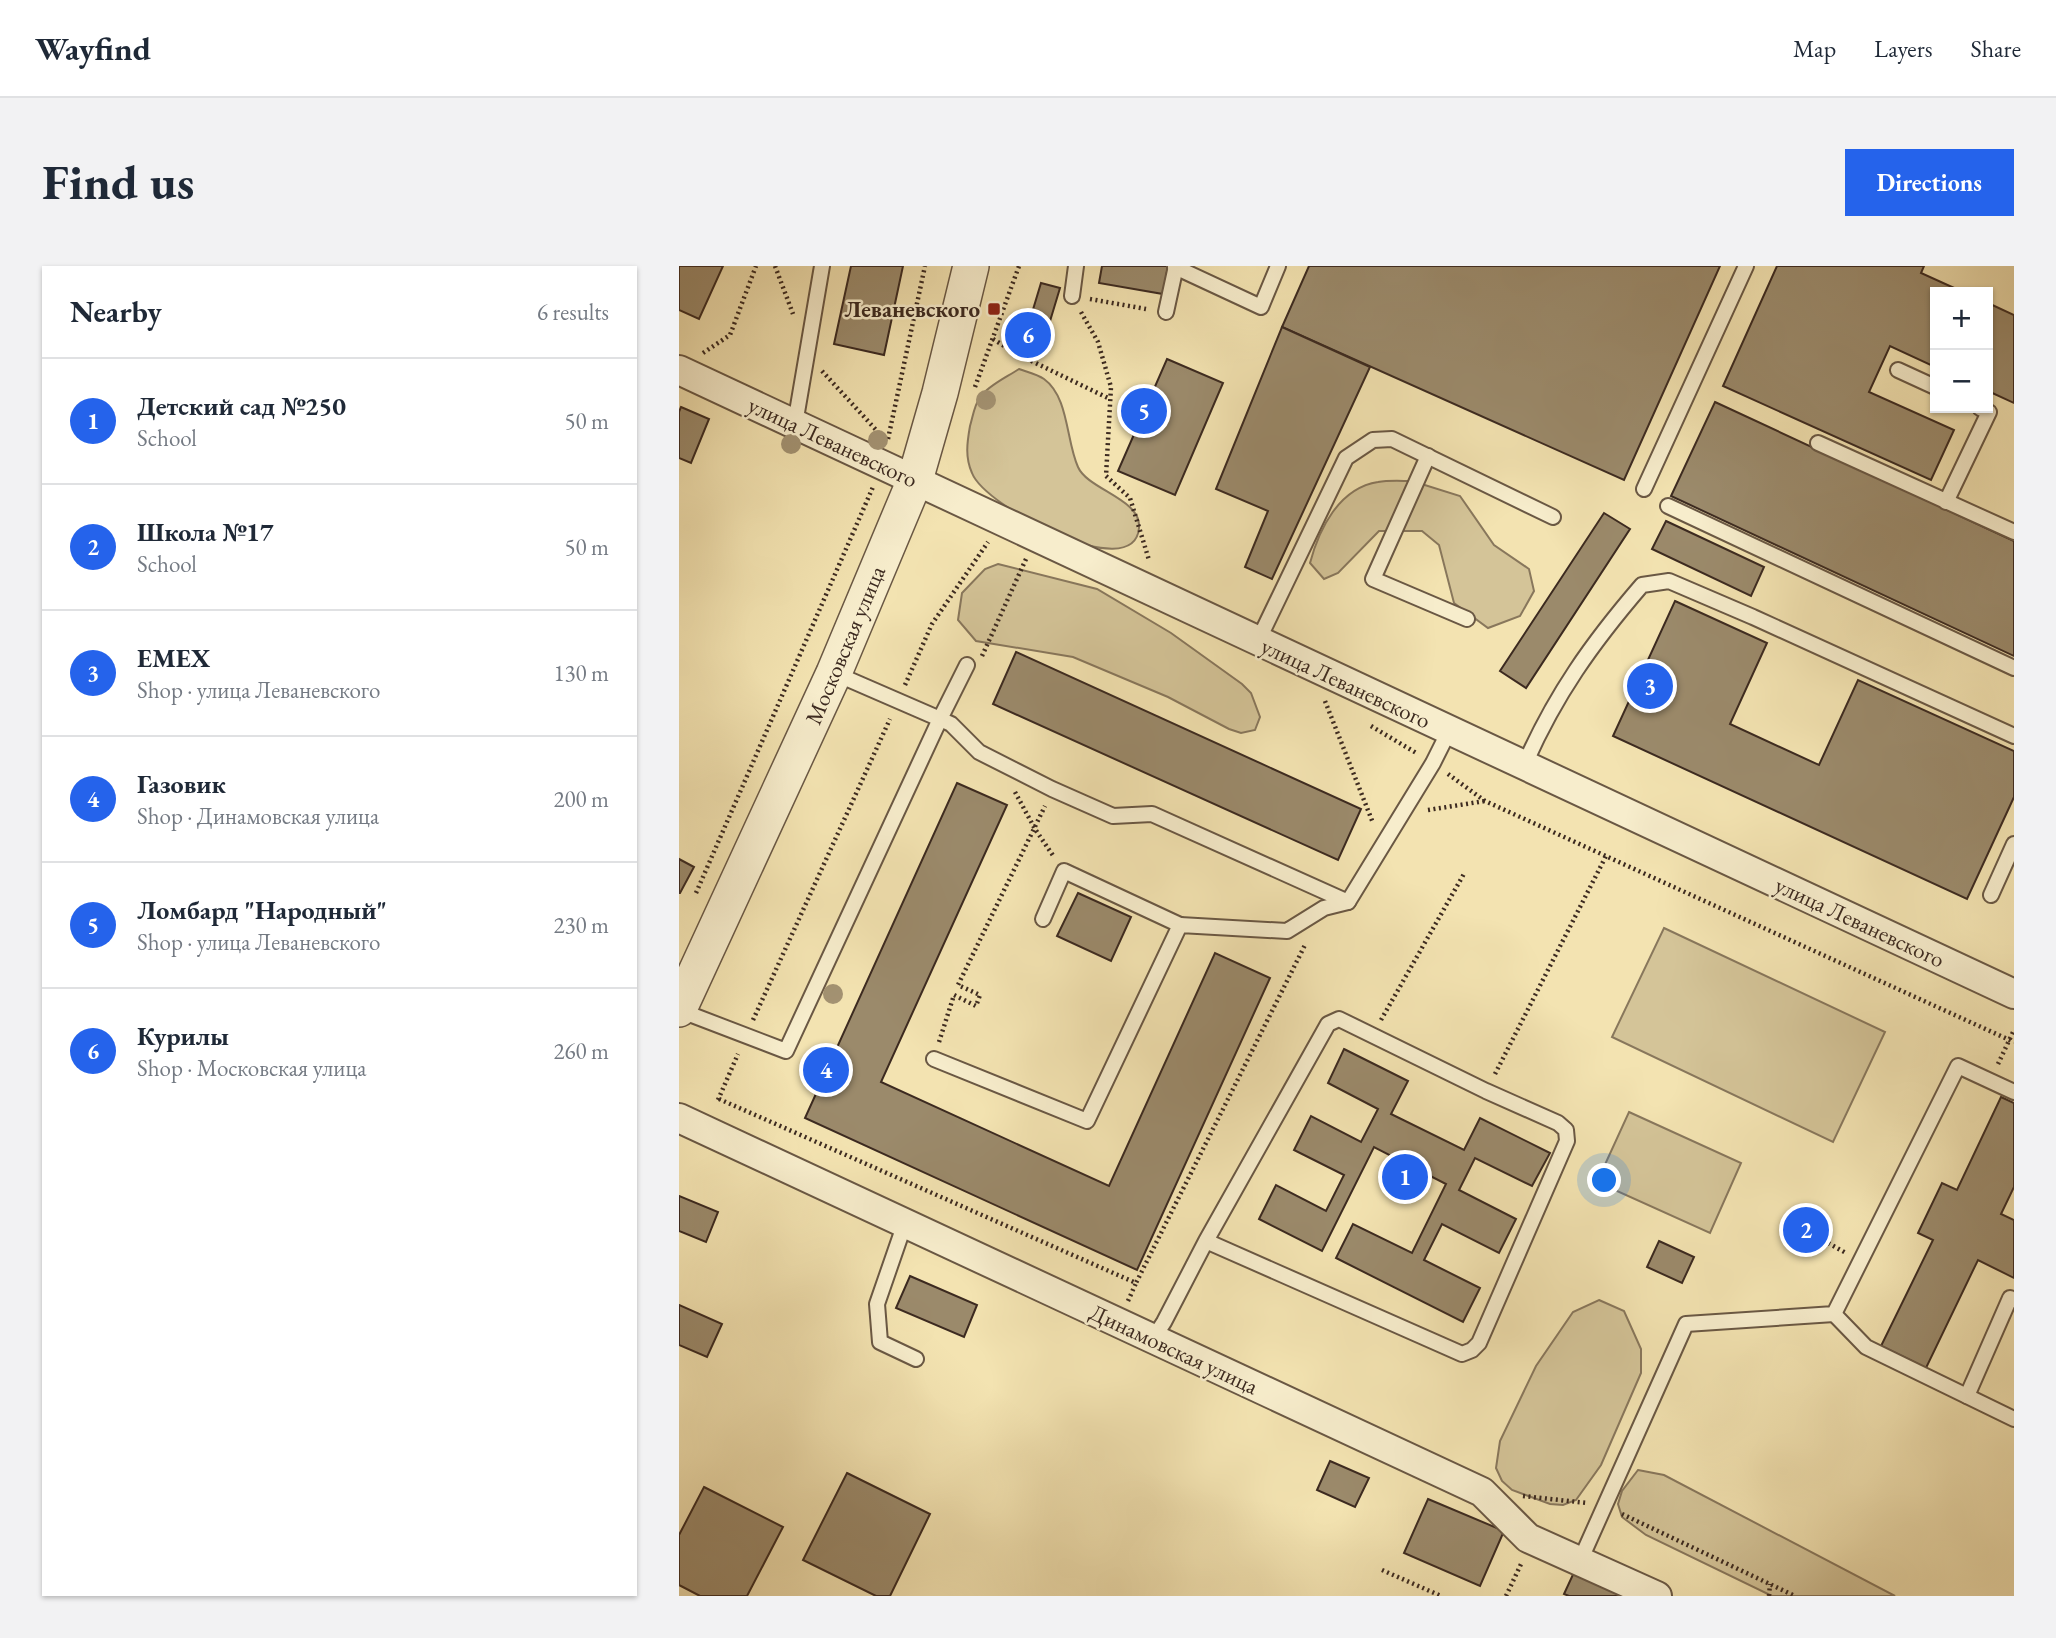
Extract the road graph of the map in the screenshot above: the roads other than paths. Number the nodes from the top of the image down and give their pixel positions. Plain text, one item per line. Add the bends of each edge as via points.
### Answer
1 (823, 266) edge
2 (971, 266) edge
3 (1076, 266) edge
4 (1278, 266) edge
5 (1746, 266) edge
6 (1175, 267) edge
7 (1072, 296) road end
8 (1166, 313) road end
9 (679, 370) edge
10 (1898, 370) dead end
11 (1930, 385) edge
12 (1989, 413) edge
13 (795, 424) junction
14 (1818, 443) dead end
15 (1428, 456) junction
16 (915, 480) junction
17 (1644, 489) dead end
18 (1946, 502) junction
19 (1668, 506) dead end
20 (1553, 517) dead end
21 (2014, 532) edge
22 (1467, 619) dead end
23 (1258, 641) junction
24 (973, 664) road end
25 (2014, 668) edge
26 (834, 673) junction
27 (940, 719) junction
28 (1449, 731) junction
29 (2014, 736) edge
30 (1524, 766) junction
31 (2014, 844) edge
32 (1991, 895) dead end
33 (1348, 902) junction
34 (1043, 919) dead end
35 (1180, 925) junction
36 (2014, 994) edge
37 (679, 1010) edge
38 (934, 1059) road end
39 (2014, 1091) edge
40 (679, 1118) edge
41 (905, 1223) junction
42 (1206, 1241) junction
43 (2010, 1298) dead end
44 (1833, 1314) junction
45 (1153, 1339) junction
46 (916, 1359) dead end
47 (1967, 1396) junction
48 (2014, 1419) edge
49 (1580, 1561) junction
50 (1657, 1596) edge

1 - 13 lane
2 - 16 street, Московская улица
3 - 7 lane
4 - 6 lane via 1261,307
5 - 17 lane
6 - 8 lane
9 - 13 street, улица Леваневского
10 - 11 lane
12 - 18 lane
13 - 16 street, улица Леваневского
14 - 18 lane
15 - 20 lane
15 - 22 lane via 1373,579
15 - 23 lane via 1392,439 1373,440 1346,458
16 - 23 street, улица Леваневского
16 - 26 street, Московская улица
18 - 21 lane
19 - 25 lane
23 - 28 street, улица Леваневского
24 - 27 lane
26 - 27 lane
26 - 37 street, Московская улица
27 - 33 lane via 979,752 1052,789 1113,816 1152,814
27 - 37 lane via 786,1051
28 - 30 street, улица Леваневского
28 - 33 lane
29 - 30 lane via 1668,581 1642,585 1609,624 1567,681
30 - 36 street, улица Леваневского
31 - 32 lane
33 - 35 lane via 1324,908 1287,931
34 - 35 lane via 1064,871
35 - 38 lane via 1087,1121
39 - 44 lane via 1958,1066
40 - 41 street, Динамовская улица
41 - 45 street, Динамовская улица
41 - 46 lane via 877,1304 880,1342
42 - 42 lane via 1328,1024 1339,1019 1566,1129 1567,1140 1472,1350 1462,1353
42 - 45 lane
43 - 47 lane
44 - 47 lane via 1866,1346
44 - 49 lane via 1686,1325
45 - 49 street, Динамовская улица via 1482,1492 1532,1540
47 - 48 lane
49 - 50 street, Динамовская улица

